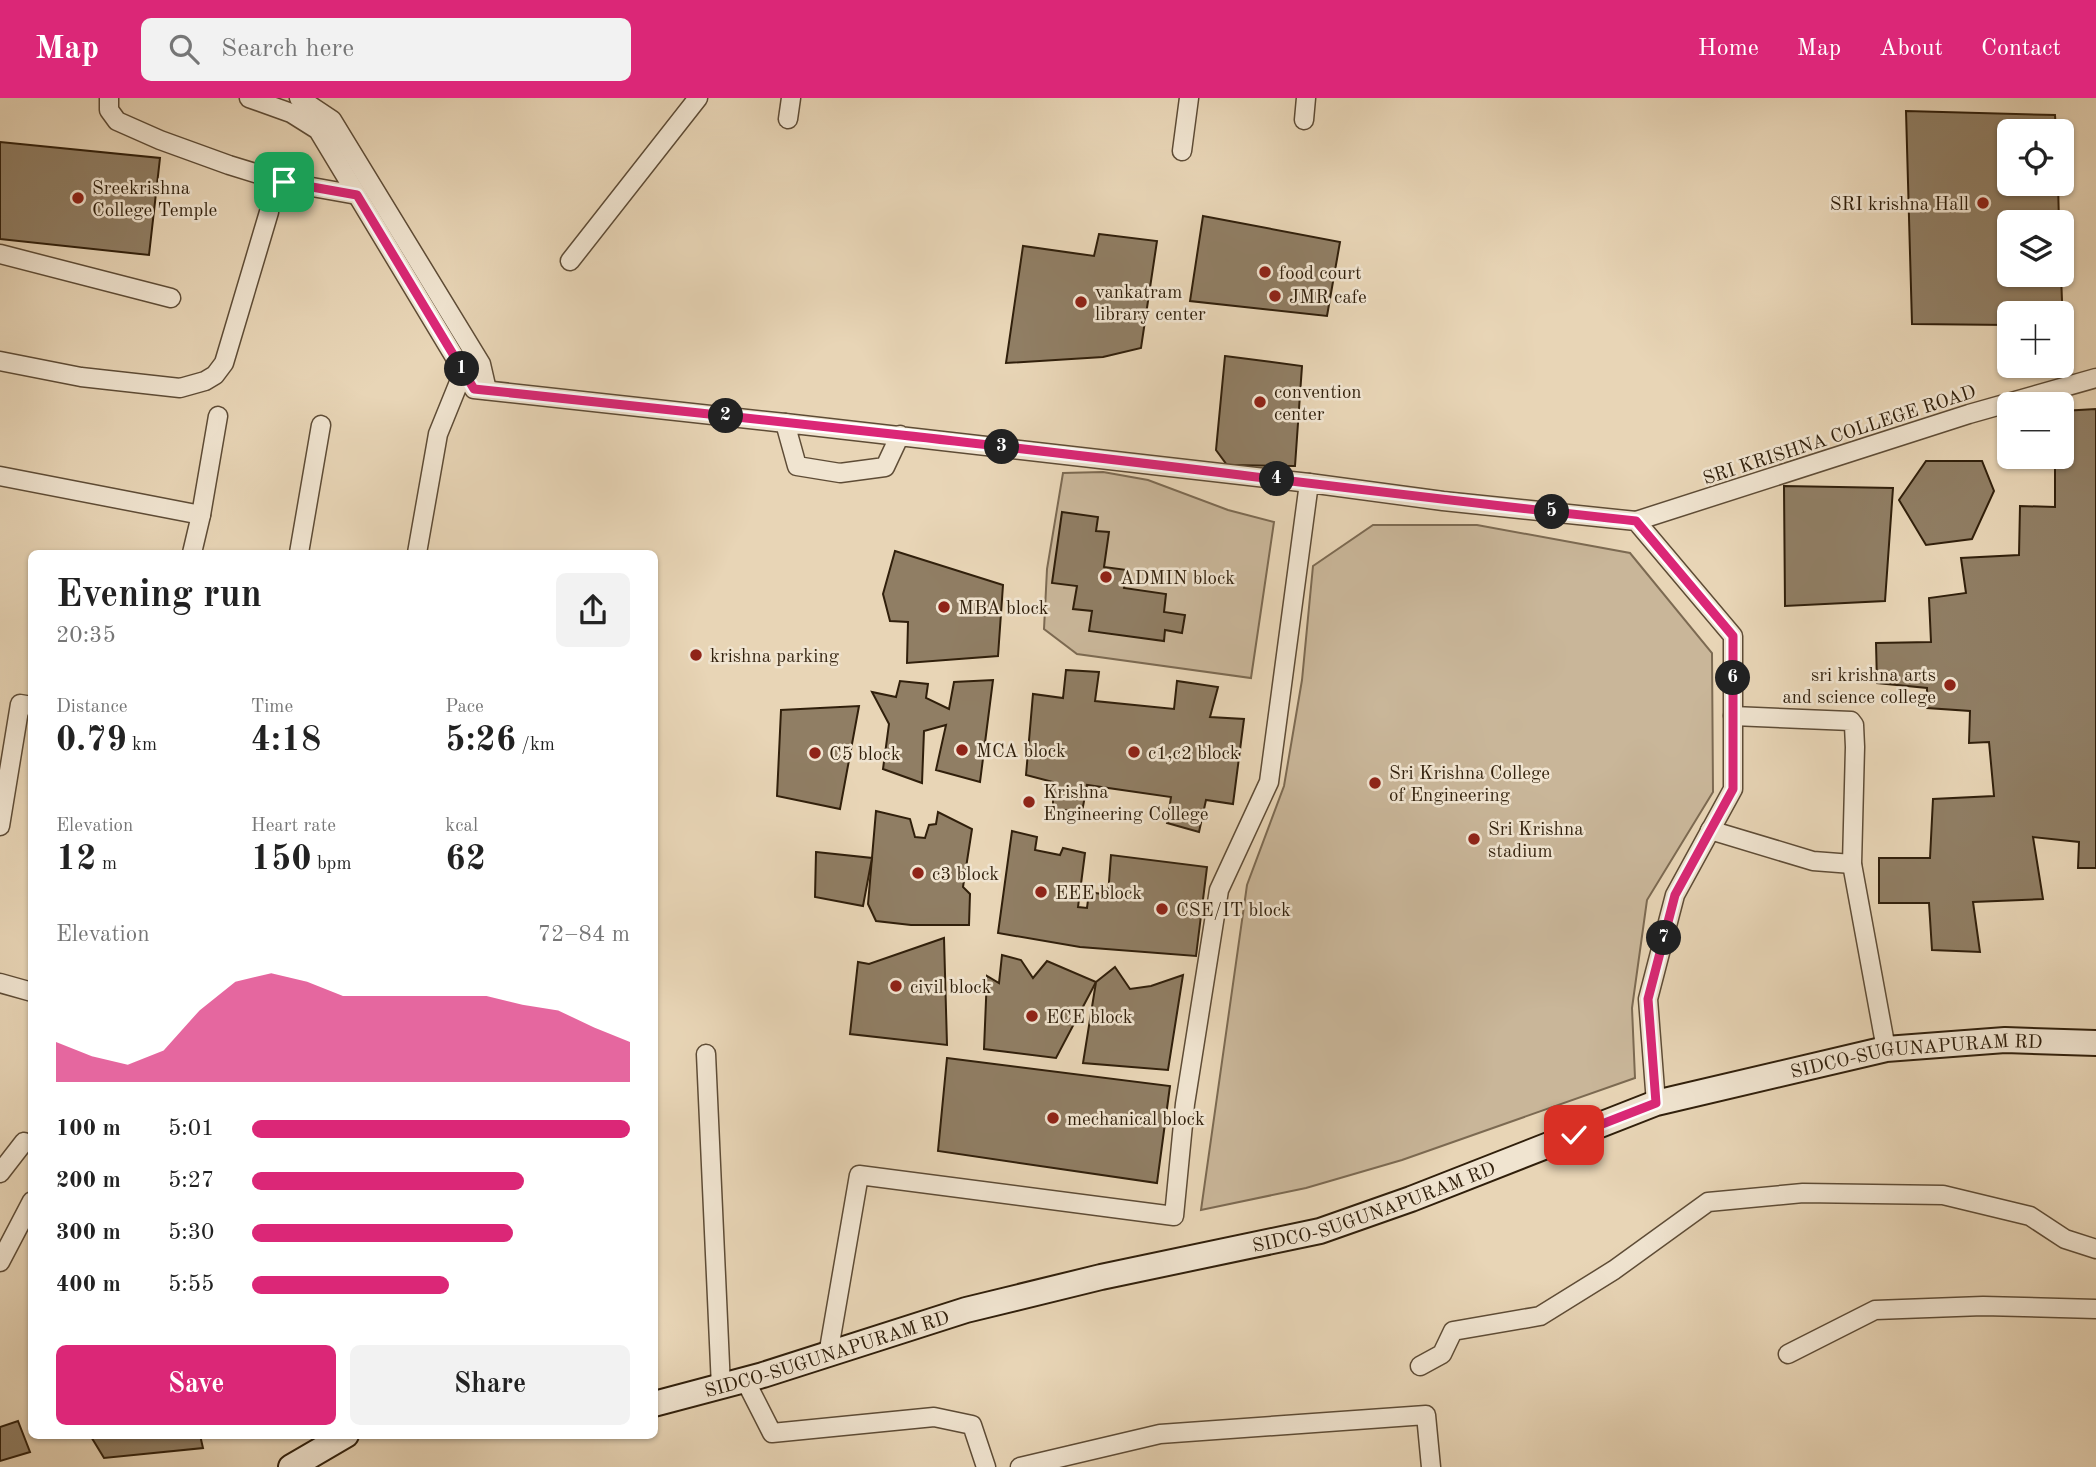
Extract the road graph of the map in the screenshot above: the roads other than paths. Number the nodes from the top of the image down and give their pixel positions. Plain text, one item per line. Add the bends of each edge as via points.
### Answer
1 (109, 98) edge
2 (249, 98) edge
3 (299, 98) edge
4 (698, 98) edge
5 (791, 98) edge
6 (1189, 98) edge
7 (1306, 98) edge
8 (788, 119) dead end
9 (1304, 120) dead end
10 (1182, 151) dead end
11 (357, 195) junction
12 (269, 212) dead end
13 (0, 254) edge
14 (570, 261) dead end
15 (171, 298) dead end
16 (471, 349) junction
17 (0, 361) edge
18 (464, 372) junction
19 (2096, 378) edge
20 (487, 390) junction
21 (218, 416) dead end
22 (785, 423) junction
23 (321, 425) dead end
24 (900, 435) junction
25 (0, 477) edge
26 (1309, 483) junction
27 (201, 515) junction
28 (1636, 521) junction
29 (193, 550) edge
30 (300, 550) edge
31 (417, 550) edge
32 (28, 705) edge
33 (1733, 716) junction
34 (0, 826) edge
35 (1710, 830) junction
36 (1852, 864) junction
37 (0, 983) edge
38 (28, 991) edge
39 (2096, 1043) edge
40 (1886, 1049) junction
41 (706, 1054) dead end
42 (1656, 1103) junction
43 (28, 1141) edge
44 (0, 1152) edge
45 (0, 1173) edge
46 (28, 1209) edge
47 (2096, 1249) edge
48 (0, 1262) edge
49 (2096, 1309) edge
50 (828, 1354) junction
51 (1788, 1354) dead end
52 (1420, 1366) dead end
53 (745, 1380) junction
54 (720, 1387) junction
55 (658, 1403) edge
56 (339, 1439) edge
57 (291, 1467) edge
58 (986, 1467) edge
59 (1020, 1467) edge
60 (1431, 1467) edge

1 - 11 street via 109,110 117,121 160,140 284,182
2 - 11 street via 291,113 318,130
3 - 16 street via 332,120
4 - 14 street
5 - 8 street
6 - 10 street
7 - 9 street
11 - 18 street
12 - 17 street via 224,363 205,381 180,388 80,377
13 - 15 street
16 - 18 street
16 - 20 street via 481,364
18 - 20 street via 474,389
18 - 31 street via 438,434
19 - 28 street, SRI KRISHNA COLLEGE ROAD
20 - 22 street
21 - 27 street
22 - 24 street
22 - 24 street via 797,466 839,473 885,467
23 - 30 street
24 - 26 street
25 - 27 street
26 - 28 street
26 - 50 street via 1269,782 1219,890 1185,1104 1174,1216 859,1175
27 - 29 street
28 - 33 street via 1733,636
32 - 34 street via 20,704
33 - 35 street via 1733,789
33 - 36 street via 1854,725
35 - 36 street via 1813,861
35 - 42 street via 1675,895 1648,999
36 - 40 street
37 - 38 street
39 - 40 street, SIDCO-SUGUNAPURAM RD via 2005,1040
40 - 42 street, SIDCO-SUGUNAPURAM RD
41 - 54 street
42 - 50 street, SIDCO-SUGUNAPURAM RD via 1320,1231 966,1310
43 - 44 street
43 - 45 street
46 - 48 street
47 - 52 street via 2065,1239 2030,1216 1942,1195 1803,1193 1708,1202 1540,1316 1452,1331 1442,1354
49 - 51 street via 1983,1306 1875,1310
50 - 53 street, SIDCO-SUGUNAPURAM RD
53 - 54 street, SIDCO-SUGUNAPURAM RD
53 - 58 street via 772,1433 934,1417 972,1425
54 - 55 street, SIDCO-SUGUNAPURAM RD
56 - 57 street
59 - 60 street via 1160,1434 1426,1415

